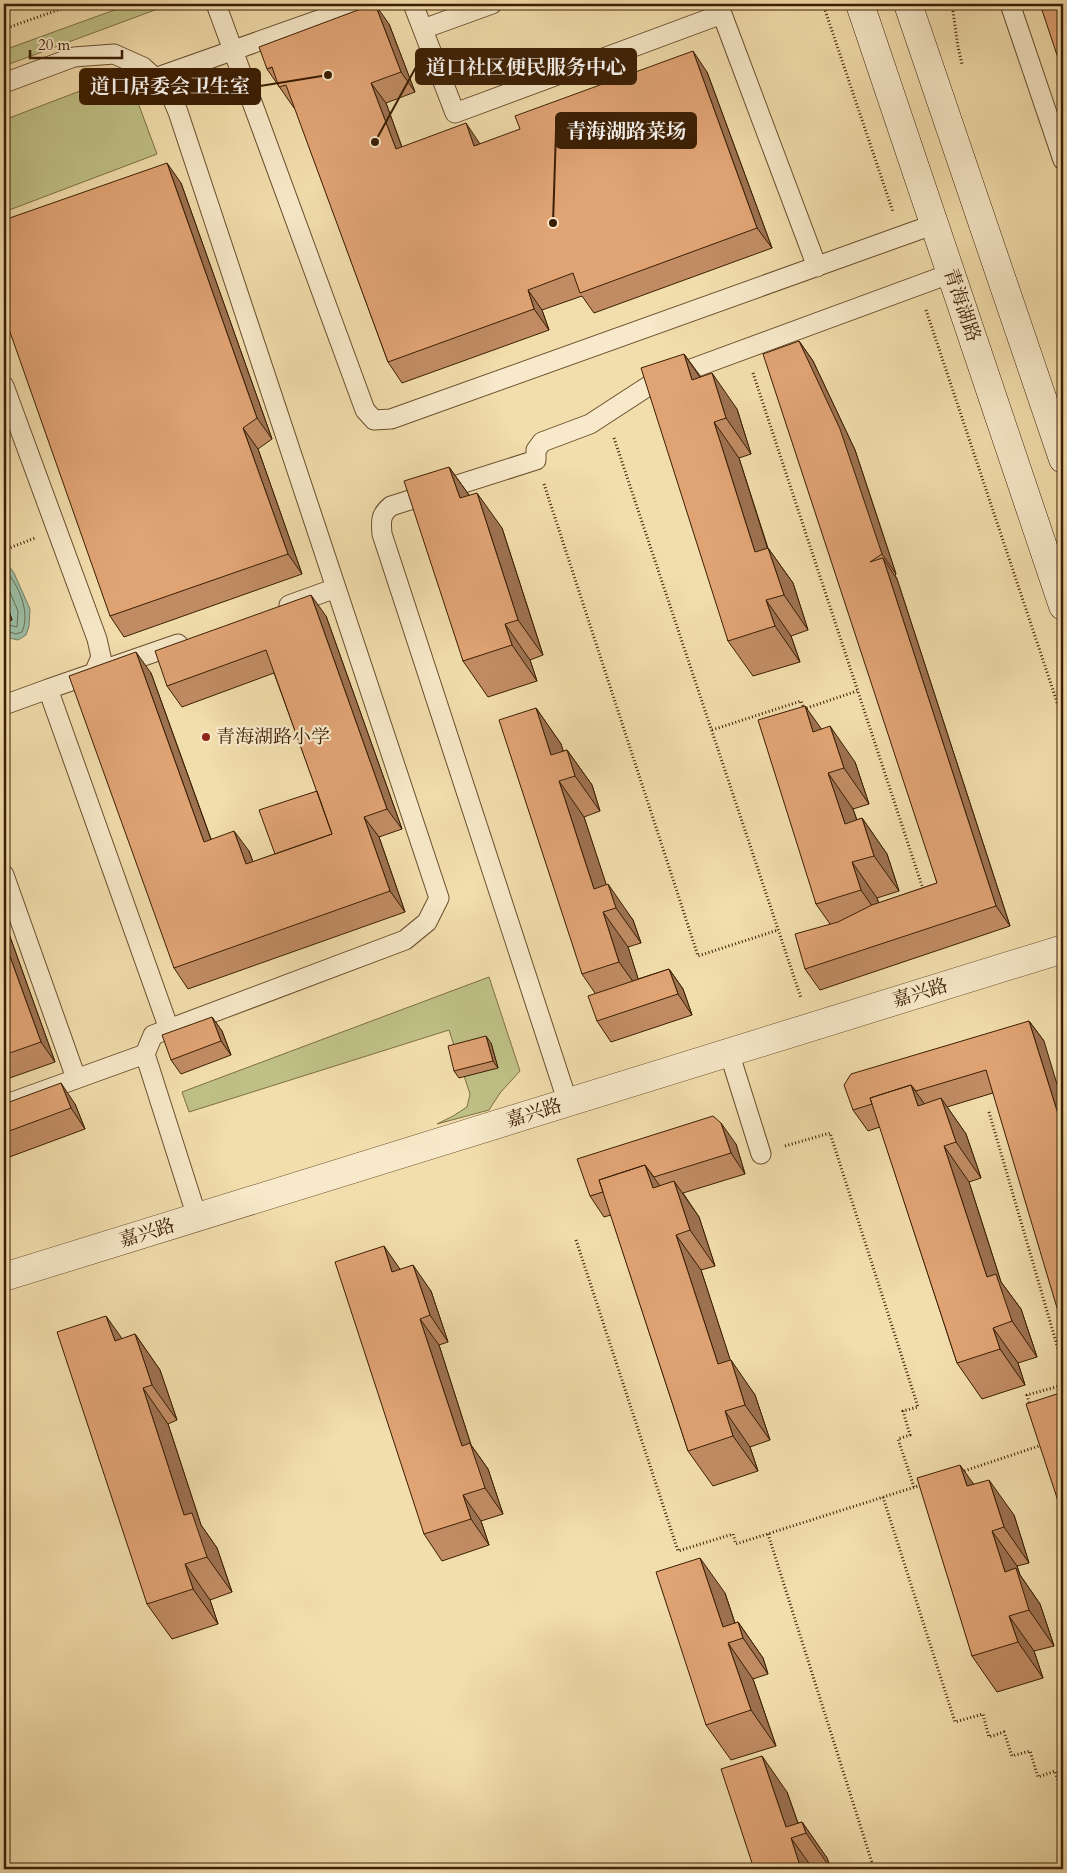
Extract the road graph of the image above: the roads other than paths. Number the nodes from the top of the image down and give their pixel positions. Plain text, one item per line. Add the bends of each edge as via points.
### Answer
1 (216, 4) edge
2 (364, 4) edge
3 (413, 4) edge
4 (492, 4) edge
5 (860, 4) edge
6 (908, 4) edge
7 (1010, 4) edge
8 (709, 11) edge
9 (423, 29) junction
10 (233, 49) junction
11 (155, 78) junction
12 (4, 83) edge
13 (1060, 136) edge
14 (1063, 160) edge
15 (935, 224) junction
16 (817, 266) junction
17 (952, 273) junction
18 (4, 386) edge
19 (1063, 459) edge
20 (336, 588) junction
21 (1063, 606) edge
22 (271, 611) edge
23 (196, 637) edge
24 (94, 673) junction
25 (48, 689) junction
26 (4, 704) edge
27 (4, 875) edge
28 (1063, 949) edge
29 (169, 1029) junction
30 (729, 1052) junction
31 (145, 1054) junction
32 (76, 1078) junction
33 (568, 1102) junction
34 (4, 1105) edge
35 (761, 1154) road end
36 (197, 1217) junction
37 (4, 1277) edge

1 - 10 lane
2 - 10 lane
3 - 9 lane
4 - 9 lane
5 - 15 main road, 青海湖路
6 - 19 main road
7 - 13 lane
8 - 9 lane via 455,113
8 - 16 lane via 722,14
10 - 11 lane
10 - 16 lane via 365,410 374,420 391,419
11 - 12 lane via 143,67 114,54 74,58
11 - 20 lane via 170,93 178,112
13 - 14 lane
15 - 16 lane
15 - 17 main road, 青海湖路
17 - 21 main road, 青海湖路
17 - 33 lane via 653,383 590,424 542,442 536,450 536,460 391,506 384,512 382,534
18 - 24 lane via 97,639 100,657
20 - 22 lane
20 - 29 lane via 439,898 428,922 405,940
23 - 24 lane
24 - 25 lane
25 - 26 lane
25 - 29 lane
27 - 32 lane
28 - 30 main road, 嘉兴路
29 - 31 lane via 153,1034
30 - 33 main road, 嘉兴路
30 - 35 lane
31 - 32 lane
31 - 36 lane
32 - 34 lane
33 - 36 main road, 嘉兴路
36 - 37 main road, 嘉兴路

